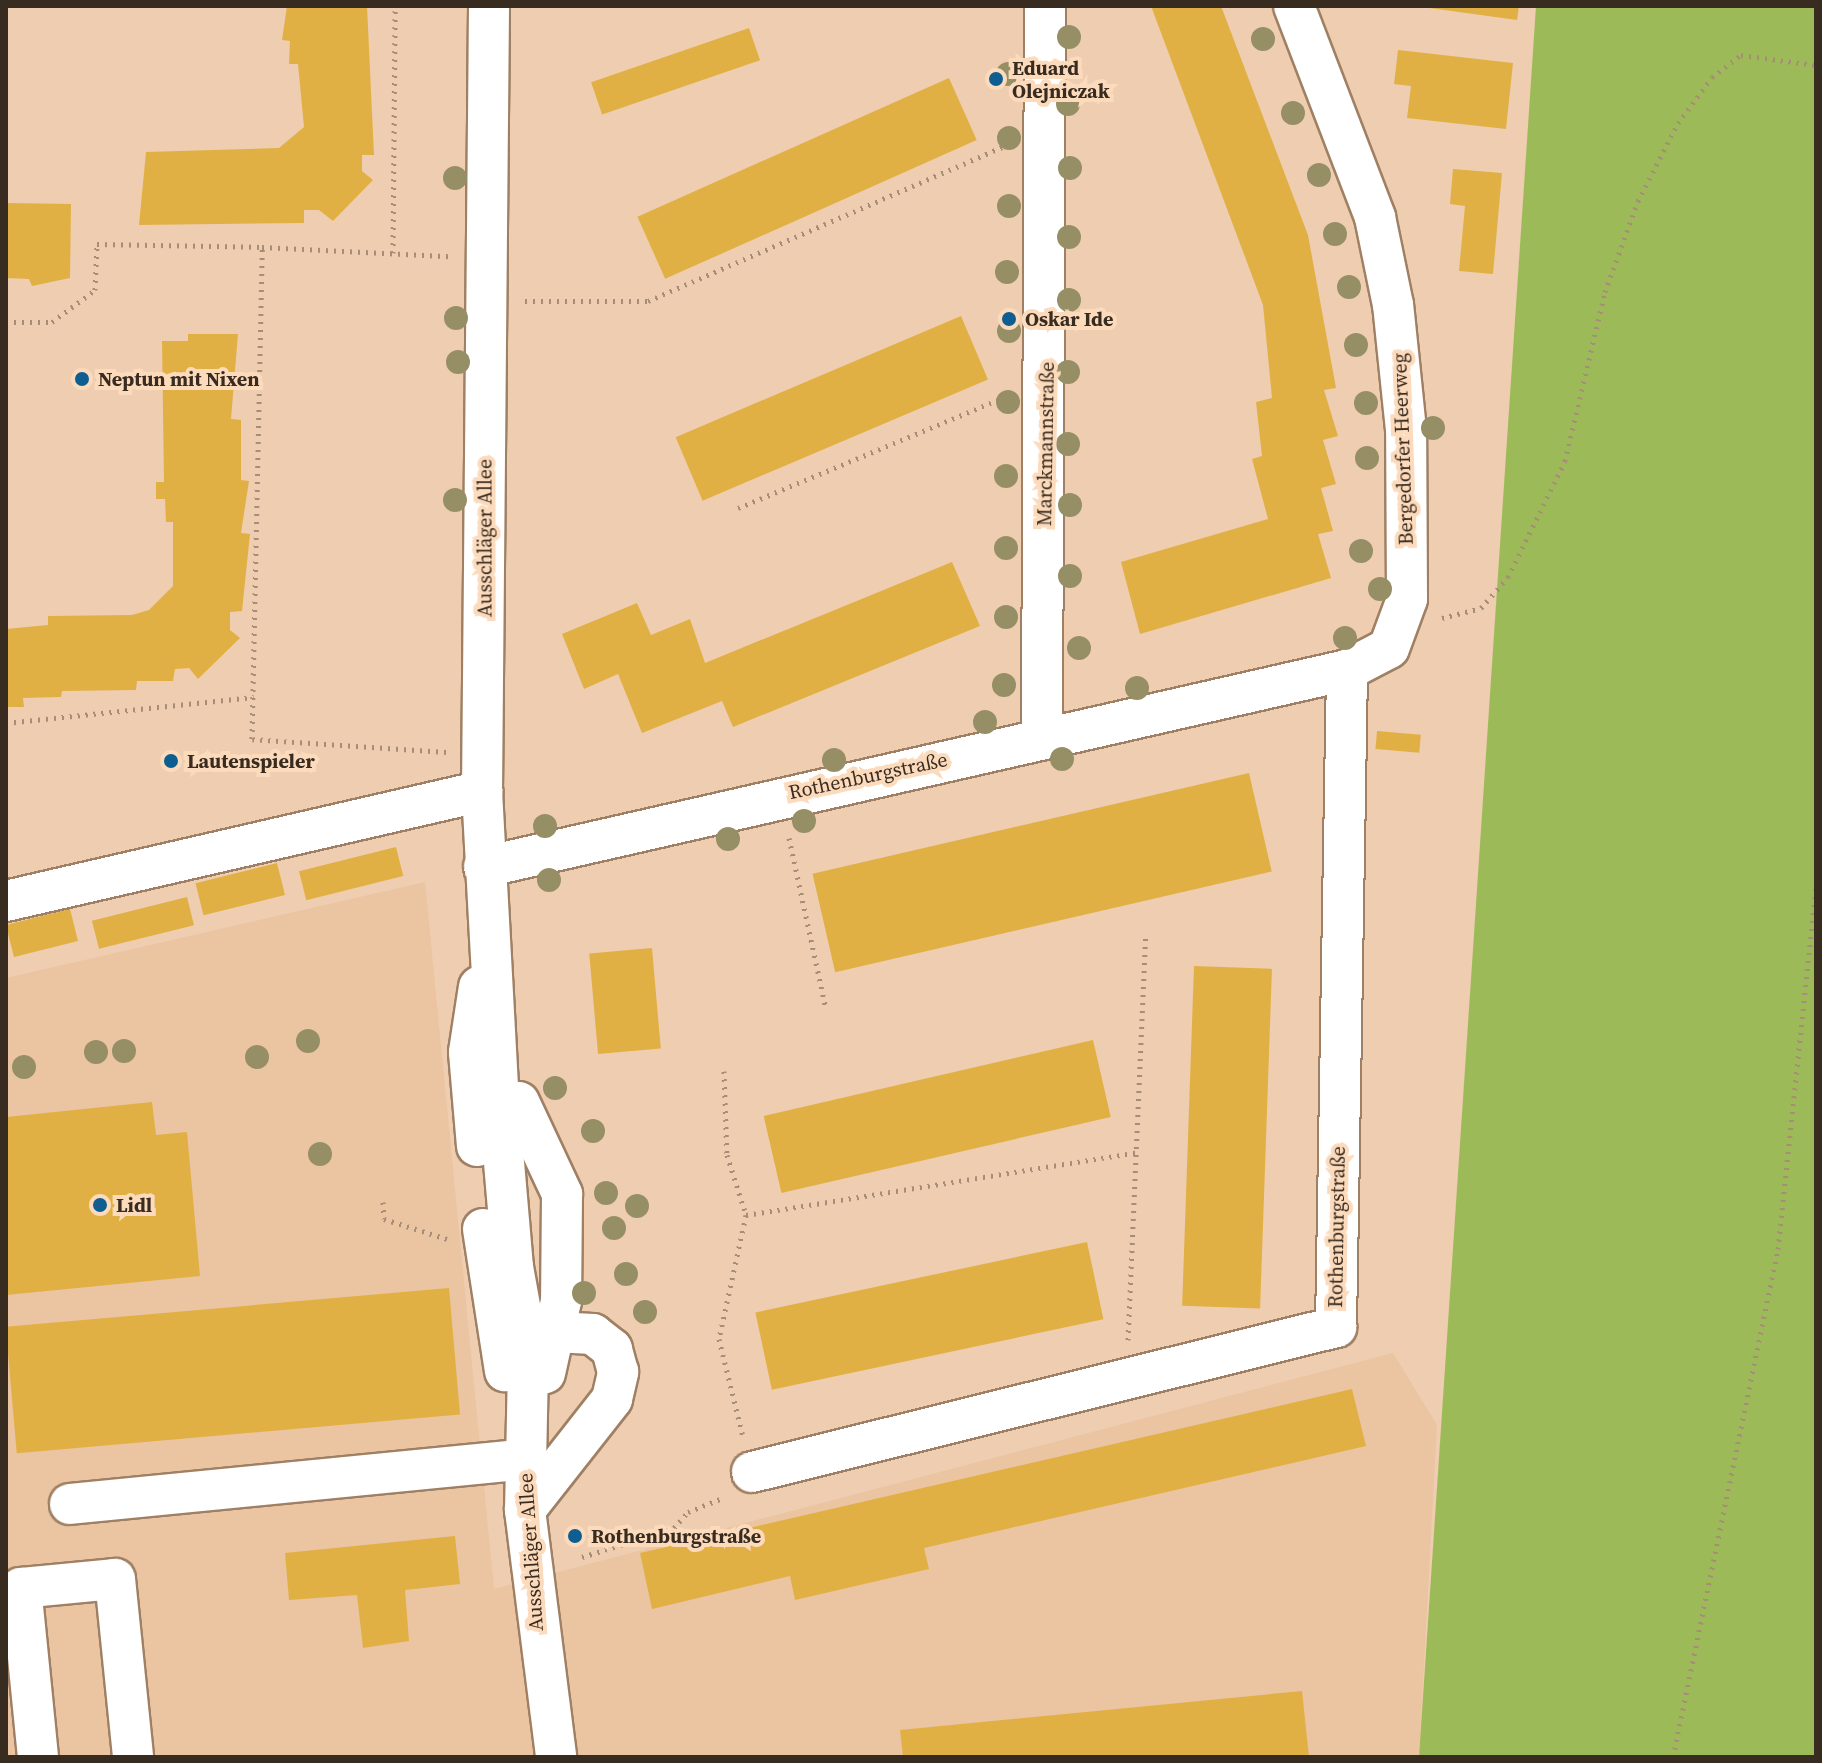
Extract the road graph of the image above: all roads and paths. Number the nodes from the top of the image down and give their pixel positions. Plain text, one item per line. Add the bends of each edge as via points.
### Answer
1 (395, 6) edge
2 (489, 6) edge
3 (1045, 6) edge
4 (1294, 6) edge
5 (1816, 65) edge
6 (1044, 129) junction
7 (262, 247) junction
8 (393, 253) junction
9 (483, 258) junction
10 (482, 300) junction
11 (6, 322) edge
12 (1047, 379) junction
13 (738, 508) dead end
14 (1405, 621) junction
15 (1347, 670) junction
16 (254, 697) junction
17 (6, 723) edge
18 (1042, 739) junction
19 (482, 773) junction
20 (779, 796) junction
21 (484, 867) junction
22 (1816, 889) edge
23 (6, 901) edge
24 (489, 927) junction
25 (1146, 933) dead end
26 (826, 1009) dead end
27 (724, 1071) dead end
28 (511, 1085) junction
29 (1140, 1152) junction
30 (383, 1202) dead end
31 (746, 1215) junction
32 (464, 1244) dead end
33 (541, 1339) junction
34 (1126, 1380) junction
35 (525, 1459) junction
36 (752, 1472) junction
37 (70, 1504) dead end
38 (525, 1510) junction
39 (582, 1557) dead end
40 (34, 1757) edge
41 (133, 1757) edge
42 (556, 1757) edge
43 (1673, 1757) edge

1 - 8 path
2 - 9 street, Ausschläger Allee
3 - 6 street, Marckmannstraße
4 - 14 street, Bergedorfer Heerweg via 1375,217 1393,305 1406,430
5 - 14 path via 1741,55 1712,77 1638,201 1605,292 1565,461 1508,577 1481,608
6 - 10 path via 648,301
6 - 12 street, Marckmannstraße
7 - 8 path
7 - 11 path via 97,244 95,290 52,322
7 - 16 path
8 - 9 path
9 - 10 street, Ausschläger Allee
10 - 19 street, Ausschläger Allee
12 - 13 path
12 - 18 street, Marckmannstraße
14 - 15 street, Rothenburgstraße via 1380,657
15 - 18 street, Rothenburgstraße
15 - 34 street, Rothenburgstraße via 1336,1327
16 - 17 path
16 - 19 path via 252,739
18 - 20 street, Rothenburgstraße
19 - 21 street, Ausschläger Allee
19 - 23 street
20 - 21 street, Rothenburgstraße
20 - 26 path
21 - 24 street, Ausschläger Allee
22 - 43 path via 1778,1249
24 - 28 street, Ausschläger Allee
24 - 35 street via 470,1067 488,1292
25 - 29 path
27 - 31 path via 727,1155
28 - 33 street, Ausschläger Allee via 513,1267
28 - 33 street via 562,1194 564,1256
29 - 31 path
29 - 34 path
30 - 32 path via 384,1219
31 - 36 path via 719,1339
33 - 35 street, Ausschläger Allee
33 - 38 street via 603,1339 616,1360 617,1385
34 - 36 street, Rothenburgstraße
35 - 37 street
35 - 38 street, Ausschläger Allee
36 - 39 path via 743,1489 688,1512 674,1528
38 - 42 street, Ausschläger Allee
40 - 41 street via 21,1588 115,1579

